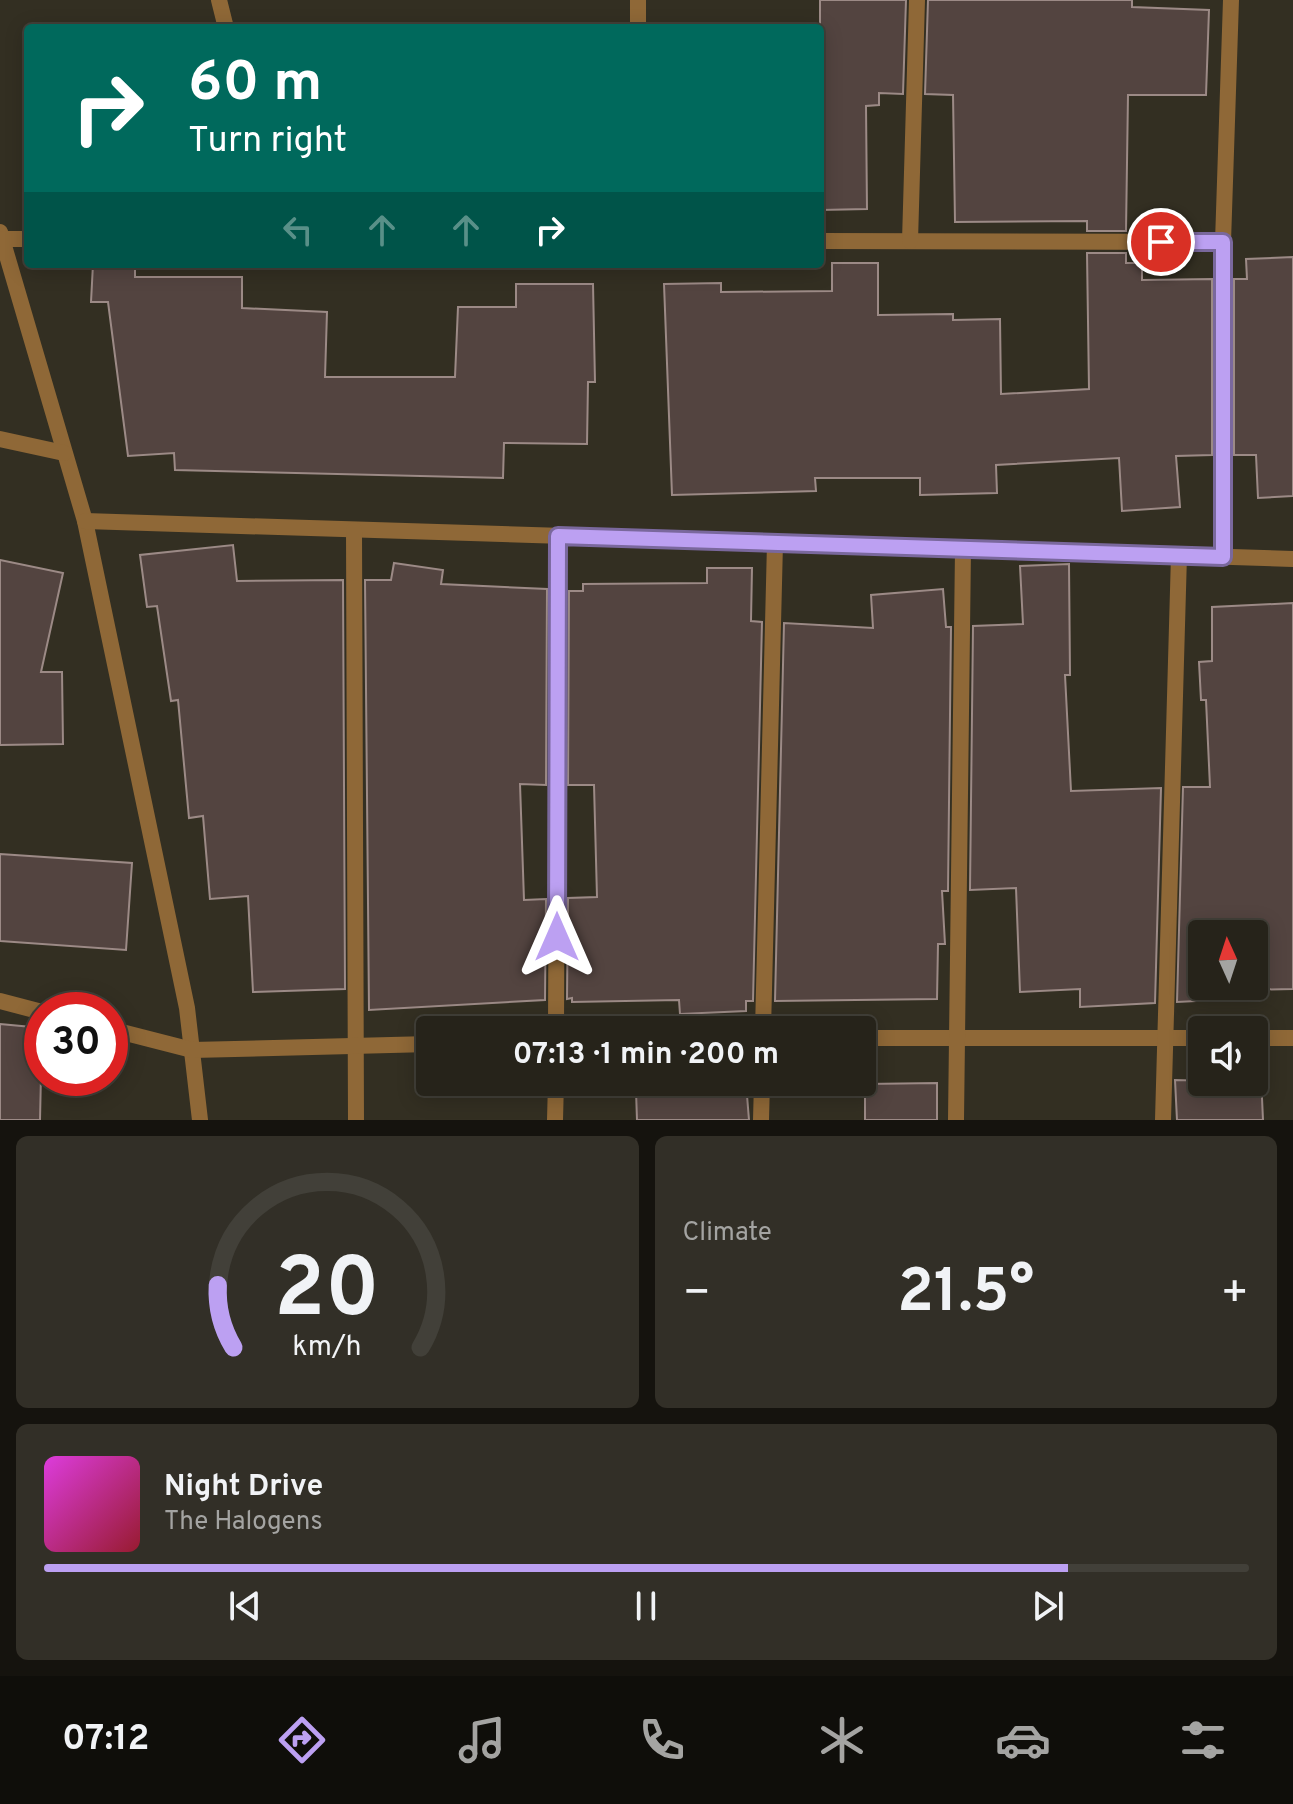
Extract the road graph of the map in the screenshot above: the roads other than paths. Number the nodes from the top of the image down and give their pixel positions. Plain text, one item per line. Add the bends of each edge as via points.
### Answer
1 (219, 0) edge
2 (638, 0) edge
3 (917, 0) edge
4 (1231, 0) edge
5 (225, 24) edge
6 (638, 24) edge
7 (1, 236) edge
8 (24, 239) edge
9 (824, 241) edge
10 (910, 241) junction
11 (1223, 242) junction
12 (0, 439) edge
13 (64, 453) junction
14 (85, 521) junction
15 (354, 530) junction
16 (558, 536) junction
17 (775, 543) junction
18 (963, 549) junction
19 (1179, 555) junction
20 (1223, 557) junction
21 (1293, 559) edge
22 (0, 1001) edge
23 (24, 1007) edge
24 (556, 1016) edge
25 (763, 1016) edge
26 (128, 1034) edge
27 (876, 1038) edge
28 (1163, 1038) junction
29 (1188, 1038) edge
30 (1268, 1038) edge
31 (1293, 1038) edge
32 (956, 1039) junction
33 (416, 1044) edge
34 (357, 1046) junction
35 (192, 1050) junction
36 (556, 1096) edge
37 (762, 1096) edge
38 (200, 1120) edge
39 (356, 1120) edge
40 (555, 1120) edge
41 (761, 1120) edge
42 (956, 1120) edge
43 (1163, 1120) edge

1 - 5 street
2 - 6 street
3 - 10 street
4 - 11 street
7 - 8 street
7 - 13 street
9 - 10 street
10 - 11 street
11 - 20 street
12 - 13 street
13 - 14 street
14 - 15 street
14 - 35 street
15 - 16 street
15 - 34 street
16 - 17 street
16 - 24 street
17 - 18 street
17 - 25 street
18 - 19 street
18 - 32 street
19 - 20 street
19 - 28 street
20 - 21 street
22 - 23 street
26 - 35 street
27 - 32 street
28 - 29 street
28 - 32 street
28 - 43 street
30 - 31 street
32 - 42 street
33 - 34 street
34 - 35 street
34 - 39 street
35 - 38 street
36 - 40 street
37 - 41 street

